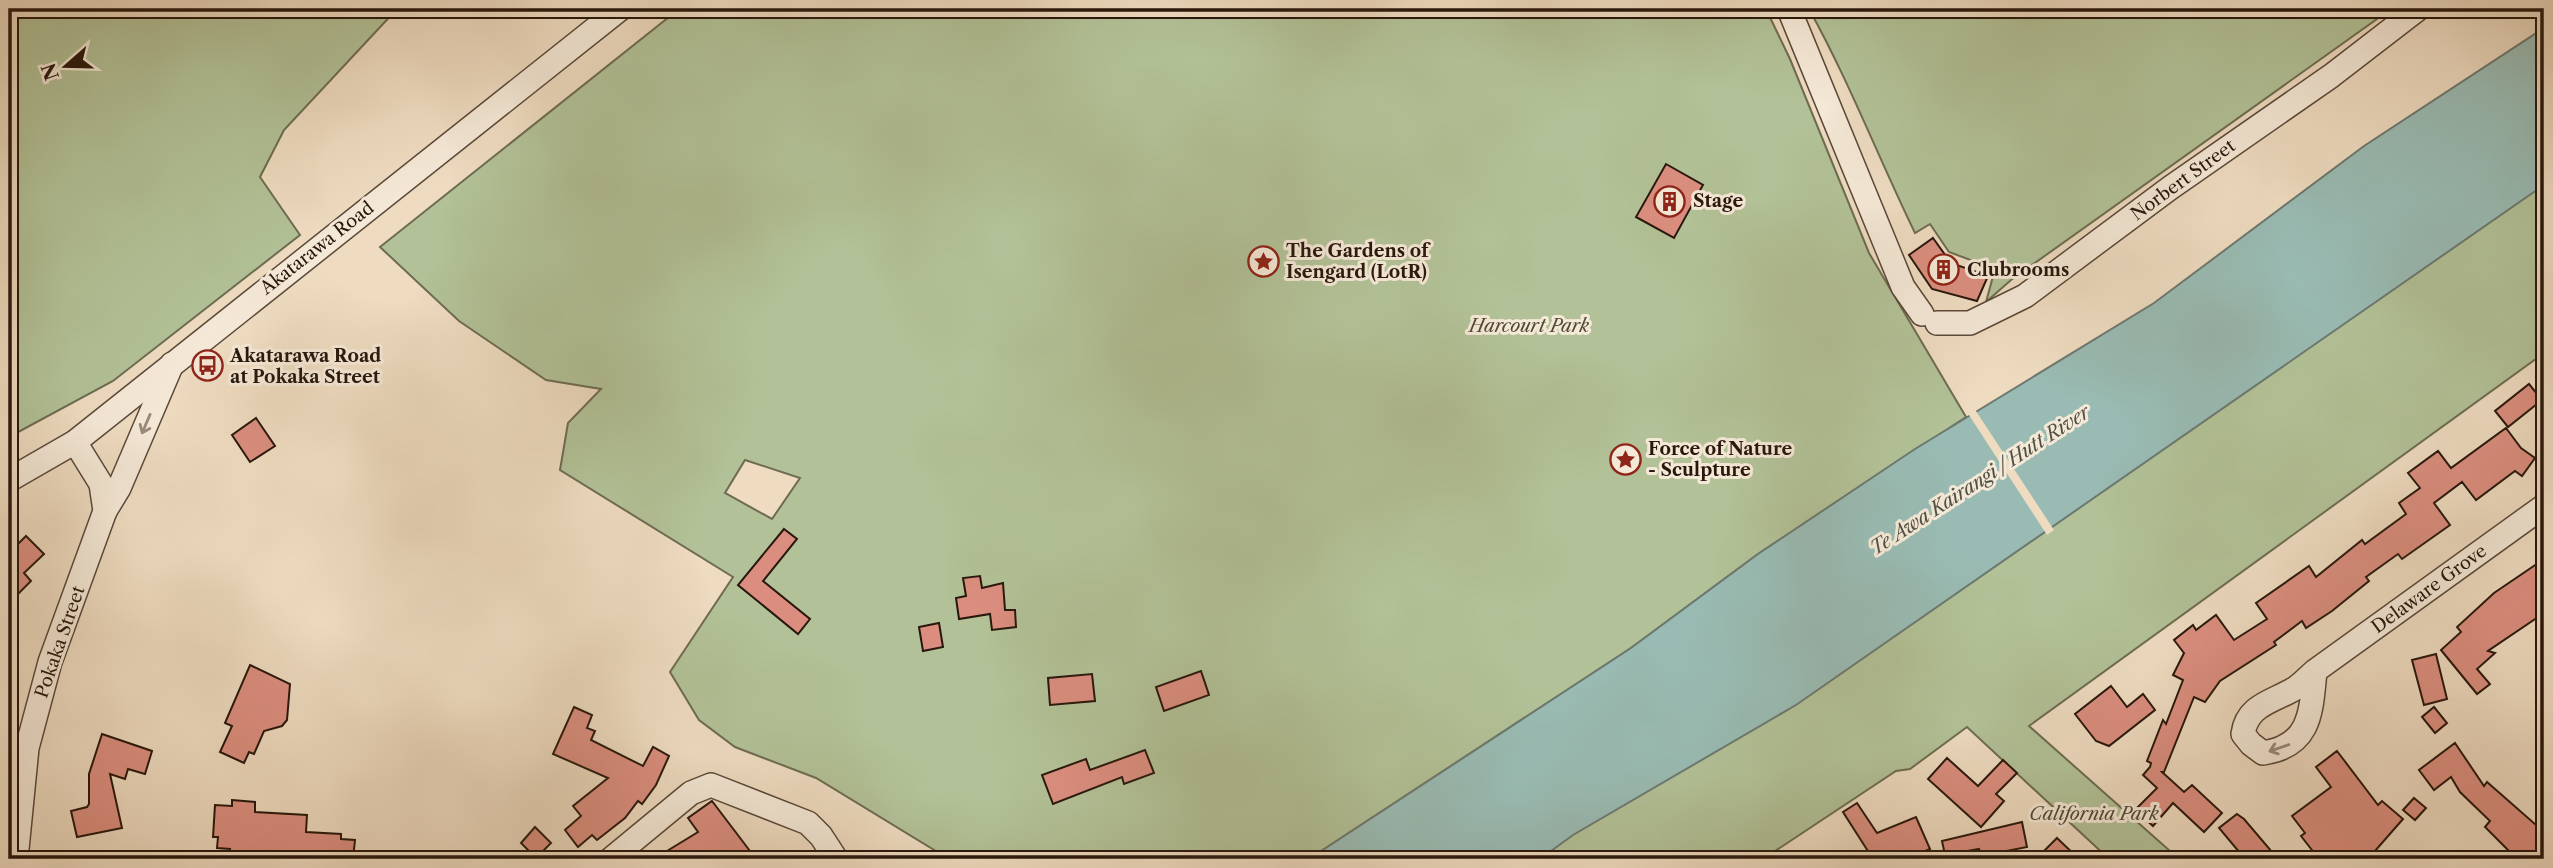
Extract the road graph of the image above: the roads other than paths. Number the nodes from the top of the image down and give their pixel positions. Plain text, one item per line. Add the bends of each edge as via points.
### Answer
1 (620, 9) edge
2 (1789, 9) edge
3 (2418, 9) edge
4 (173, 361) junction
5 (75, 442) junction
6 (9, 480) edge
7 (2544, 506) edge
8 (105, 511) junction
9 (2315, 671) dead end
10 (16, 859) edge
11 (611, 859) edge
12 (836, 859) edge

1 - 4 street, Akatarawa Road
2 - 3 street, Norbert Street via 1903,288 1929,319 1951,326 1970,323 2025,296
4 - 5 street, Akatarawa Road
4 -> 8 street, Pokaka Street
5 - 6 street, Akatarawa Road
5 - 8 street via 102,484
7 - 9 street, Delaware Grove
8 - 10 street, Pokaka Street via 50,662 27,748
11 - 12 street via 691,793 711,785 808,823

